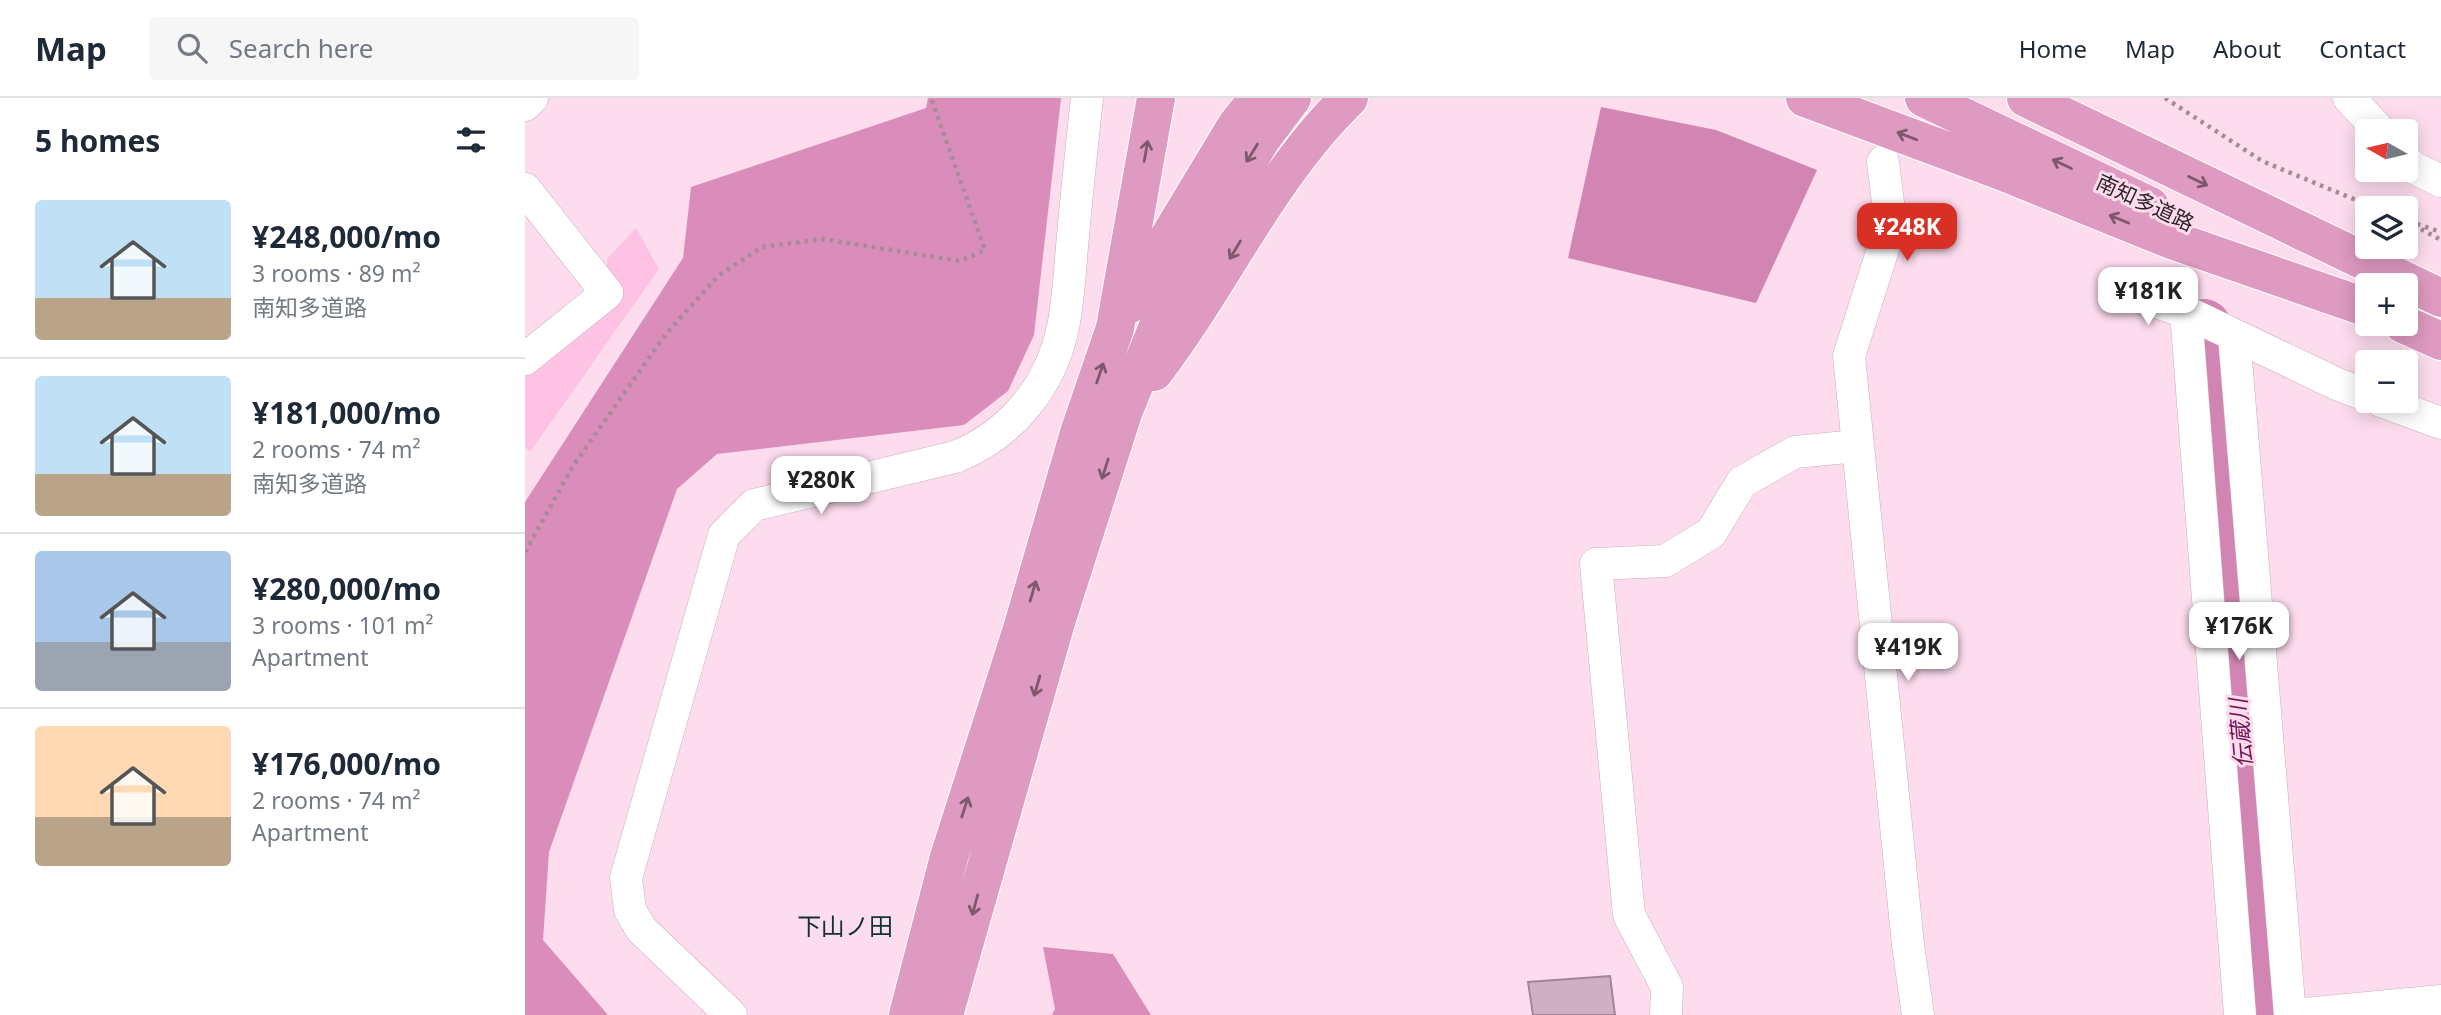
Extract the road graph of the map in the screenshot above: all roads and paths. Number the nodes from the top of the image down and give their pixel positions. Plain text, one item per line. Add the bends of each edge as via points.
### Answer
1 (532, 98) edge
2 (931, 98) edge
3 (1087, 98) edge
4 (1156, 98) edge
5 (1258, 98) edge
6 (1292, 98) edge
7 (1349, 98) edge
8 (1805, 98) edge
9 (1924, 98) edge
10 (2026, 98) edge
11 (2047, 98) edge
12 (2165, 98) edge
13 (2349, 98) edge
14 (525, 105) edge
15 (2369, 119) edge
16 (2095, 131) junction
17 (1883, 162) dead end
18 (2419, 170) edge
19 (2441, 181) edge
20 (525, 189) edge
21 (2355, 200) edge
22 (2418, 225) edge
23 (2418, 228) edge
24 (2441, 232) edge
25 (2441, 240) edge
26 (2130, 293) dead end
27 (2441, 298) edge
28 (2355, 302) edge
29 (2355, 304) edge
30 (2187, 313) junction
31 (1115, 328) junction
32 (2418, 331) edge
33 (2233, 336) junction
34 (2441, 341) edge
35 (525, 359) edge
36 (2355, 390) edge
37 (1123, 413) junction
38 (2414, 413) edge
39 (2441, 423) edge
40 (1857, 446) junction
41 (525, 552) edge
42 (2441, 1001) edge
43 (731, 1015) edge
44 (908, 1015) edge
45 (944, 1015) edge
46 (1666, 1015) edge
47 (1918, 1015) edge
48 (2240, 1015) edge
49 (2292, 1015) edge

1 - 14 street
2 - 41 path via 985,250 960,261 823,239 762,247 718,276 666,335 573,466
3 - 43 street via 1063,328 1047,374 1024,410 996,436 972,450 754,505 724,535 626,878 630,910 641,929
31 -> 4 highway
5 - 31 highway via 1236,126
6 -> 37 highway via 1262,138 1179,274
7 -> 37 highway via 1293,163 1189,328
29 -> 8 highway via 2169,240
28 -> 9 highway, 南知多道路
10 - 16 highway, 南知多道路
11 - 16 highway
12 - 21 path via 2262,161
13 - 15 street
16 -> 27 highway, 南知多道路
17 - 40 street via 1888,202 1884,246 1849,356
18 - 19 street
20 - 35 street via 607,293
22 - 24 path
23 - 25 path
26 - 30 street
30 - 33 street
30 - 48 street
44 -> 31 highway via 949,857
32 - 34 highway
33 - 36 street
33 - 49 street
37 -> 45 highway via 1056,622
38 - 39 street
40 - 46 street via 1795,452 1742,482 1711,533 1665,561 1596,564 1629,915 1667,987
40 - 47 street
42 - 49 street

